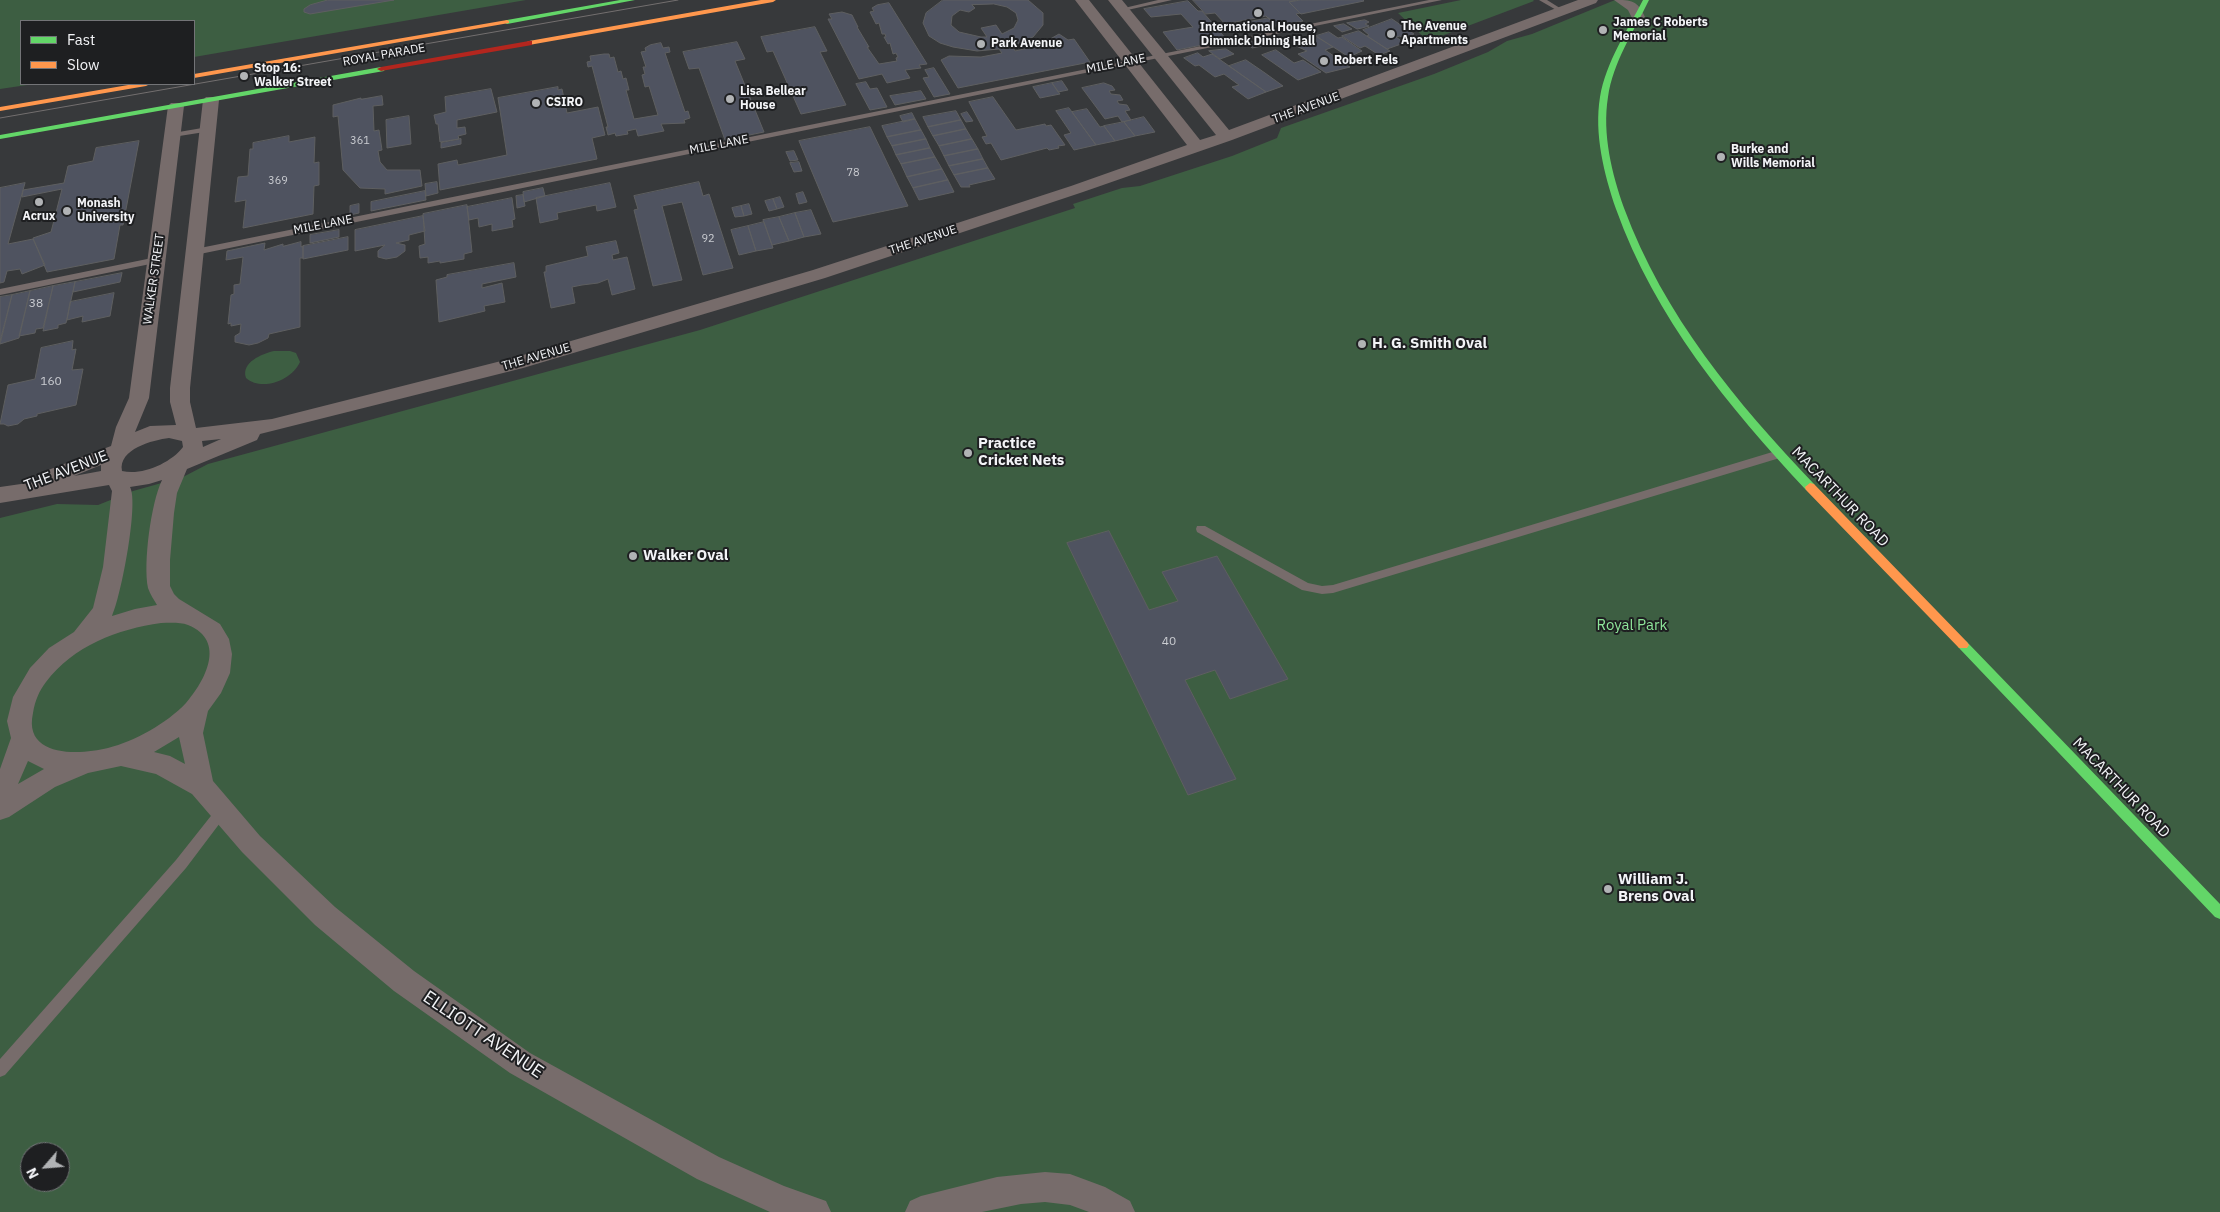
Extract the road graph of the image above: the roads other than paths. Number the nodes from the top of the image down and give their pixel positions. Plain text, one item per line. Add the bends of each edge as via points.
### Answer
1 (632, 0) edge
2 (772, 0) edge
3 (1082, 0) edge
4 (1169, 0) edge
5 (1440, 0) edge
6 (1542, 0) edge
7 (1581, 0) edge
8 (1591, 0) edge
9 (1621, 0) edge
10 (1646, 0) edge
11 (1659, 0) edge
12 (760, 1) edge
13 (1119, 5) edge
14 (1560, 10) junction
15 (1637, 20) junction
16 (452, 45) dead end
17 (291, 47) dead end
18 (422, 50) dead end
19 (393, 55) dead end
20 (1161, 56) junction
21 (374, 58) dead end
22 (1130, 62) junction
23 (203, 66) edge
24 (195, 76) edge
25 (71, 85) edge
26 (140, 85) edge
27 (188, 85) edge
28 (58, 87) dead end
29 (211, 100) junction
30 (0, 109) edge
31 (1203, 109) junction
32 (1172, 116) junction
33 (208, 129) junction
34 (173, 135) junction
35 (0, 137) edge
36 (1226, 137) junction
37 (1196, 147) junction
38 (195, 252) junction
39 (157, 260) junction
40 (0, 292) edge
41 (272, 426) junction
42 (189, 436) junction
43 (119, 450) junction
44 (1778, 454) junction
45 (180, 464) junction
46 (115, 477) junction
47 (7, 493) edge
48 (1201, 529) dead end
49 (185, 615) junction
50 (73, 645) junction
51 (197, 706) junction
52 (23, 738) junction
53 (121, 755) junction
54 (92, 762) junction
55 (201, 786) junction
56 (0, 792) edge
57 (0, 809) edge
58 (222, 811) junction
59 (2220, 913) edge
60 (0, 1070) edge
61 (815, 1212) edge
62 (921, 1212) edge
63 (1120, 1212) edge

1 - 23 highway, ROYAL PARADE via 458,24
2 - 12 highway, ROYAL PARADE
3 - 22 street
4 - 13 lane
5 - 20 lane, MILE LANE
6 - 14 lane
7 - 14 street, THE AVENUE
8 - 14 street, THE AVENUE
9 - 15 street via 1634,8
10 - 15 highway, MACARTHUR ROAD
11 - 15 highway, MACARTHUR ROAD
12 - 29 highway, ROYAL PARADE
13 - 20 street
14 - 36 street, THE AVENUE
15 - 44 highway, MACARTHUR ROAD via 1615,61 1604,97 1603,138 1610,179 1629,235 1662,302 1706,369
16 - 18 highway, ROYAL PARADE
17 - 23 highway, ROYAL PARADE
19 - 21 highway, ROYAL PARADE
20 - 22 lane, MILE LANE
20 - 31 street
22 - 32 street
22 - 38 lane, MILE LANE
23 - 24 highway, ROYAL PARADE
23 - 29 highway
25 - 28 highway
26 - 30 highway
27 - 29 highway, ROYAL PARADE
27 - 34 street, WALKER STREET
27 - 35 highway, ROYAL PARADE
29 - 33 street
31 - 32 street
31 - 36 street
32 - 37 street
33 - 34 lane
33 - 38 street
34 - 39 street, WALKER STREET
36 - 37 street, THE AVENUE
37 - 41 street, THE AVENUE via 980,222 706,308 516,364
38 - 39 street, MILE LANE
38 - 42 street via 180,388 180,402
39 - 40 lane, MILE LANE
39 - 43 street, WALKER STREET via 139,398
41 - 42 street, THE AVENUE
41 - 45 street, THE AVENUE
42 - 43 street, THE AVENUE via 179,432 155,433 137,438
42 - 45 street via 193,448
43 - 46 street, WALKER STREET via 110,467
43 - 47 street, THE AVENUE
44 - 48 lane via 1333,589 1306,587
44 - 59 highway, MACARTHUR ROAD
45 - 46 street, THE AVENUE via 143,479
45 - 49 street via 166,497 158,581 161,594
46 - 47 street, THE AVENUE
46 - 50 street via 122,490 122,502 110,592 97,619
49 - 50 street via 165,613 131,618 95,631
49 - 51 street via 209,627 220,648 217,676
50 - 52 street via 44,669 26,696 19,722
51 - 53 street via 163,735
51 - 55 street, ELLIOTT AVENUE via 191,733
52 - 54 street via 31,749 52,760
52 - 56 street via 14,767
53 - 54 street
53 - 55 street, ELLIOTT AVENUE via 161,764
54 - 57 street via 46,779
55 - 58 street, ELLIOTT AVENUE
58 - 60 lane via 181,864
58 - 61 street, ELLIOTT AVENUE via 325,916 404,981 520,1063 708,1168 781,1201
62 - 63 street via 1004,1190 1034,1186 1078,1193

